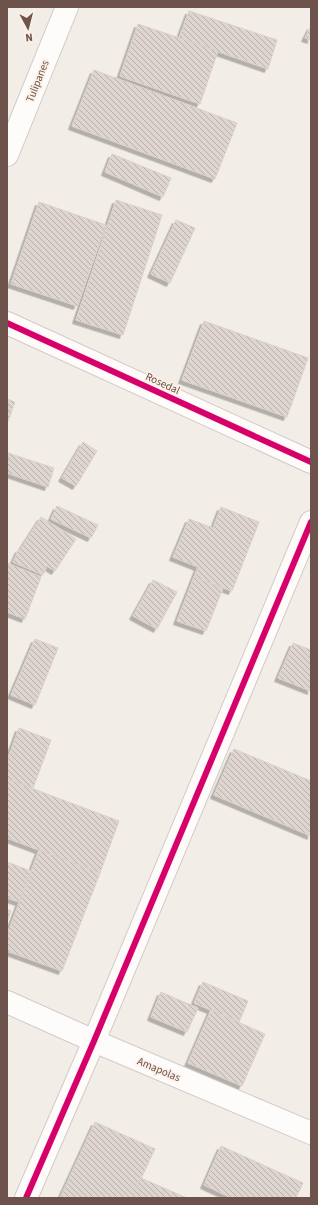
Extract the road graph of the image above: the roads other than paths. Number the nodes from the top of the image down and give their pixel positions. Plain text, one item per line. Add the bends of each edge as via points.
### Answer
1 (67, 7) edge
2 (7, 155) edge
3 (7, 323) edge
4 (311, 462) edge
5 (311, 522) edge
6 (7, 1002) edge
7 (94, 1041) junction
8 (311, 1133) edge
9 (26, 1198) edge

1 - 2 street, Tulipanes
3 - 4 street, Rosedal
5 - 7 street
6 - 7 street, Amapolas
7 - 8 street, Amapolas
7 - 9 street

